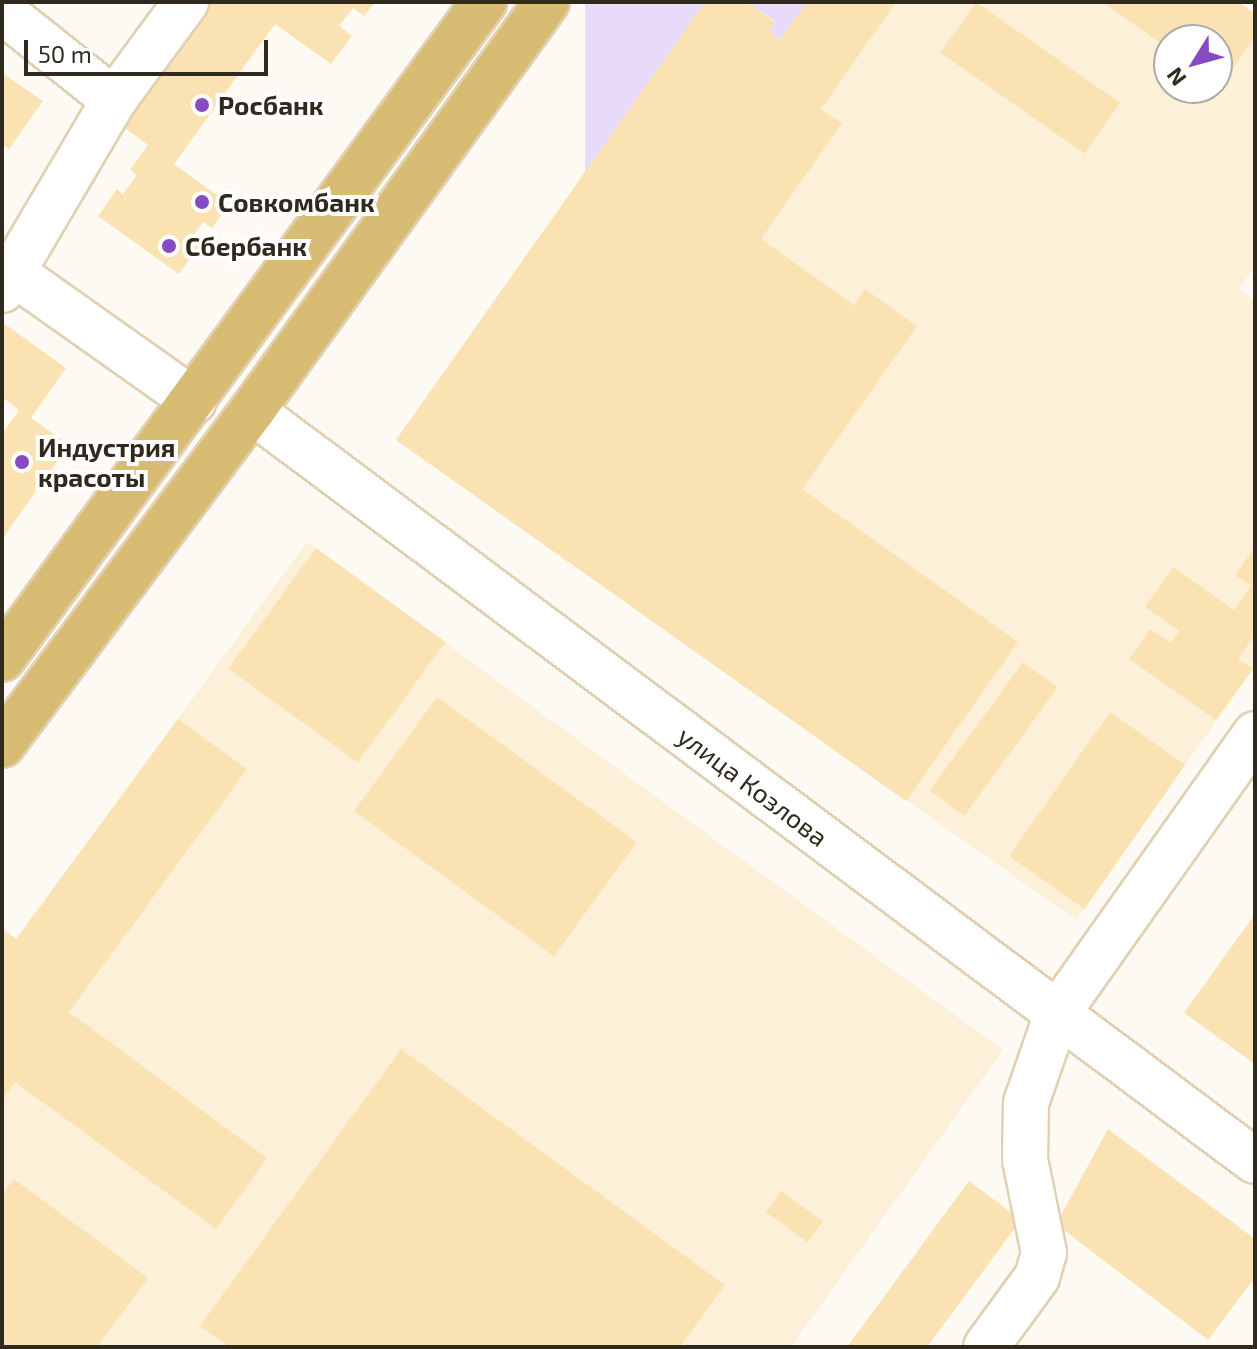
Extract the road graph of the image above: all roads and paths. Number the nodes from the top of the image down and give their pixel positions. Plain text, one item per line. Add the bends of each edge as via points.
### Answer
1 (186, 2) edge
2 (484, 2) edge
3 (547, 2) edge
4 (2, 11) edge
5 (114, 100) junction
6 (6, 276) edge
7 (194, 401) junction
8 (252, 411) junction
9 (2, 659) edge
10 (1255, 734) edge
11 (2, 745) edge
12 (1057, 1014) junction
13 (1255, 1161) edge
14 (986, 1347) edge

1 - 5 street
2 - 7 main road
3 - 8 main road
4 - 5 street
5 - 6 street
6 - 7 street
7 - 9 main road
8 - 11 main road
8 - 12 street, улица Козлова
10 - 12 street
12 - 13 street, улица Козлова
12 - 14 street via 1026,1103 1025,1160 1044,1253 1037,1277

